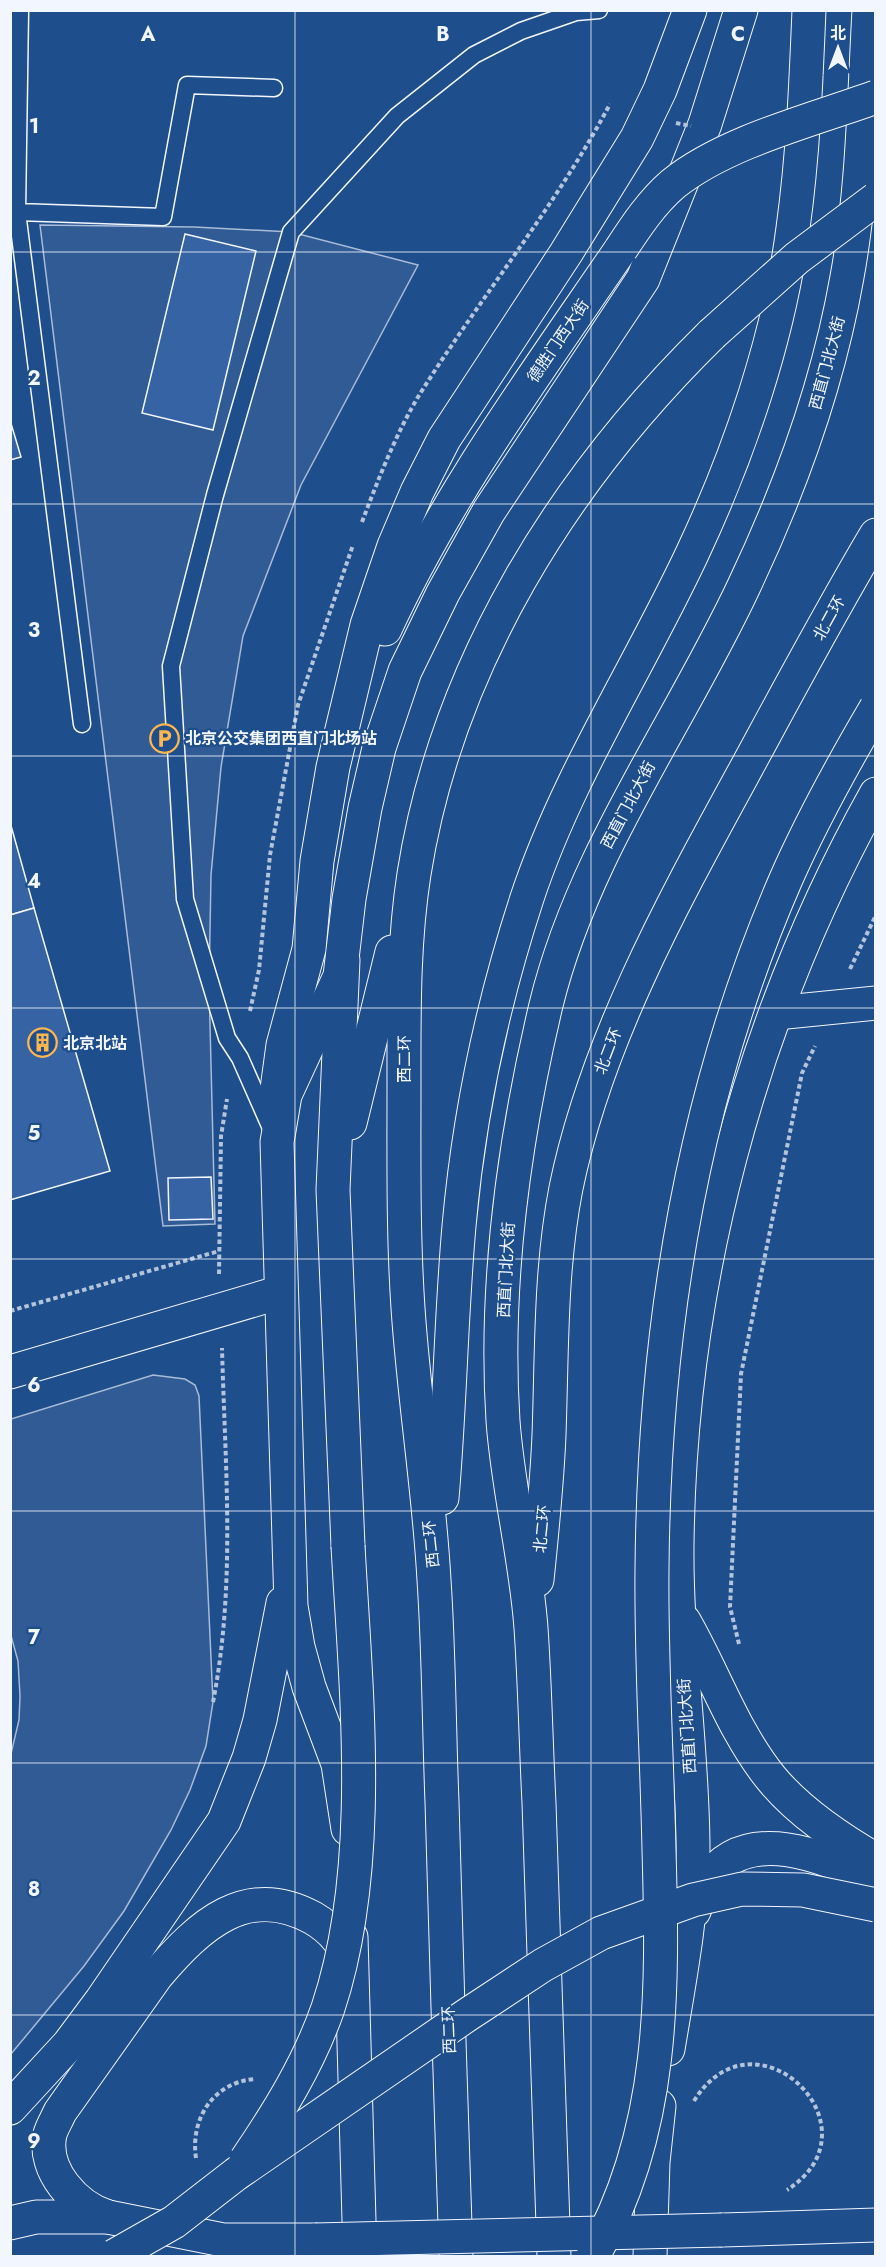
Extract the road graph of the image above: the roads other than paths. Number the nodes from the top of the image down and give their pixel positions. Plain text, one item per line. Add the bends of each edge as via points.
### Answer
1 (20, 10) edge
2 (599, 10) edge
3 (690, 10) edge
4 (741, 10) edge
5 (808, 10) edge
6 (868, 10) edge
7 (274, 88) dead end
8 (876, 97) edge
9 (876, 199) edge
10 (16, 212) junction
11 (876, 535) edge
12 (350, 700) junction
13 (876, 708) edge
14 (82, 724) dead end
15 (876, 794) edge
16 (422, 834) junction
17 (343, 960) junction
18 (876, 1003) edge
19 (776, 1013) junction
20 (277, 1142) junction
21 (333, 1190) junction
22 (281, 1292) junction
23 (10, 1372) edge
24 (288, 1538) junction
25 (434, 1577) junction
26 (679, 1612) junction
27 (531, 1623) junction
28 (876, 1860) edge
29 (876, 1880) edge
30 (876, 1905) edge
31 (685, 1941) junction
32 (352, 1978) junction
33 (10, 2108) edge
34 (236, 2174) junction
35 (108, 2217) junction
36 (10, 2223) edge
37 (876, 2225) edge
38 (114, 2256) edge
39 (360, 2256) edge
40 (456, 2256) edge
41 (554, 2256) edge
42 (593, 2256) edge
43 (650, 2256) edge

1 - 10 lane
2 - 20 lane via 576,12 521,31 474,55 397,116 291,232 215,495 171,666 185,899 227,1038 240,1058
3 - 12 main road via 654,105 626,157 431,462 383,578
4 - 17 main road via 705,124 643,279 489,511 453,573 405,671 368,793 349,899
5 - 25 main road via 802,143 793,231 775,323 752,399 692,555 591,750 546,847 511,951 488,1038 459,1225
6 - 27 main road, 西直门北大街 via 860,161 848,271 835,336 808,431 743,589 584,890 557,965 537,1044 513,1178 502,1345 506,1450
7 - 10 lane via 187,85 163,217
8 - 12 main road, 德胜门西大街, bridge via 733,149 703,164 658,198 468,474 415,566
9 - 16 main road, bridge via 797,258 675,370 610,446 564,509 520,578 482,653 448,736
10 - 14 lane
11 - 27 main road, 北二环 via 754,752 644,964 607,1053 578,1138 555,1265 547,1478
12 - 20 main road via 321,835 309,949 280,1056
13 - 42 main road, bridge via 799,851 760,943 714,1084 682,1223 661,1374 654,1504 653,1637 661,1928 656,2063 647,2120 633,2170
15 - 19 main road, 西直门北大街 via 818,909
16 - 21 main road
16 - 25 main road, 西二环 via 406,950 404,1166 408,1308
17 - 20 main road via 334,993 285,1095
17 - 21 main road
18 - 19 main road
19 - 26 main road, 西直门北大街 via 733,1149 696,1328 680,1476
20 - 22 main road
21 - 34 main road, bridge via 358,1787 355,1852 345,1935 328,2006 308,2057 282,2105
22 - 23 main road
22 - 24 main road
24 - 32 main road via 291,1606 298,1647 309,1688 334,1749 344,1796
24 - 33 main road via 285,1594 260,1720 224,1821 69,2044
25 - 40 main road, 西二环
26 - 28 main road via 738,1727 772,1779 817,1821
26 - 31 main road, 西直门北大街 via 693,1828
27 - 41 main road
29 - 31 main road via 803,1852 755,1850 724,1863 707,1881
30 - 34 main road, bridge via 803,1890 742,1889 693,1900 614,1928 543,1965
31 - 43 main road, 西直门北大街 via 655,2135
32 - 35 main road via 347,1954 332,1932 304,1913 272,1903 252,1904 224,1916 173,1957 60,2112 50,2134 54,2166 65,2187 81,2204
32 - 39 main road
34 - 38 main road, bridge via 174,2222
35 - 36 main road via 36,2217
35 - 37 main road, bridge via 223,2240

